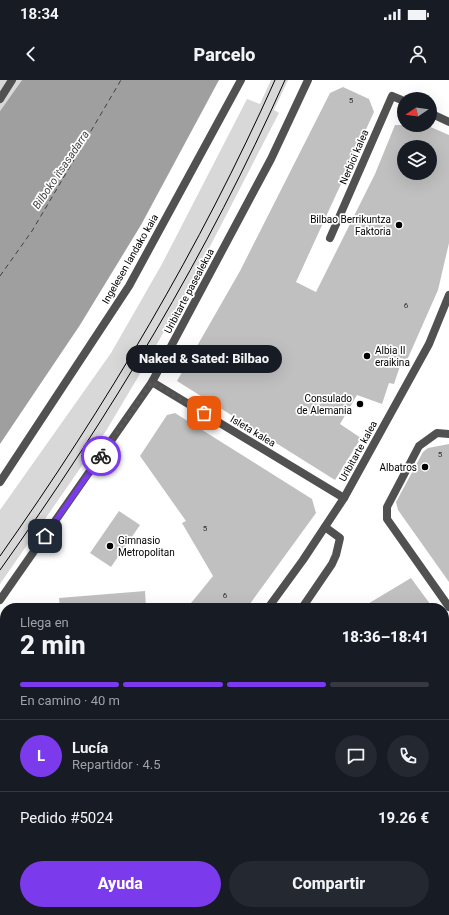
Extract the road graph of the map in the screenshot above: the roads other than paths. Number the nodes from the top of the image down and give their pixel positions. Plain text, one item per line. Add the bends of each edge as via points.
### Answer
1 (12, 80) edge
2 (241, 80) edge
3 (308, 80) edge
4 (397, 98) edge
5 (0, 99) edge
6 (437, 117) edge
7 (449, 122) edge
8 (330, 238) dead end
9 (449, 295) edge
10 (152, 382) junction
11 (449, 434) edge
12 (0, 482) edge
13 (344, 498) junction
14 (325, 527) junction
15 (0, 600) edge
16 (272, 603) edge
17 (305, 603) edge
18 (446, 603) edge

1 - 5 street
2 - 12 street, Ingelesen landako kaia via 129,286
3 - 10 street, Uribitarte pasealekua via 271,159
4 - 8 street, Nerbioi kalea via 392,96
6 - 7 street
9 - 13 street, Uribitarte kalea via 429,344
10 - 13 street, Isleta kalea
10 - 15 street, Uribitarte pasealekua
11 - 18 street via 437,433 419,446 387,507 387,519
13 - 14 street, Uribitarte kalea
14 - 16 street, Uribitarte kalea
14 - 17 street via 340,538 336,555

